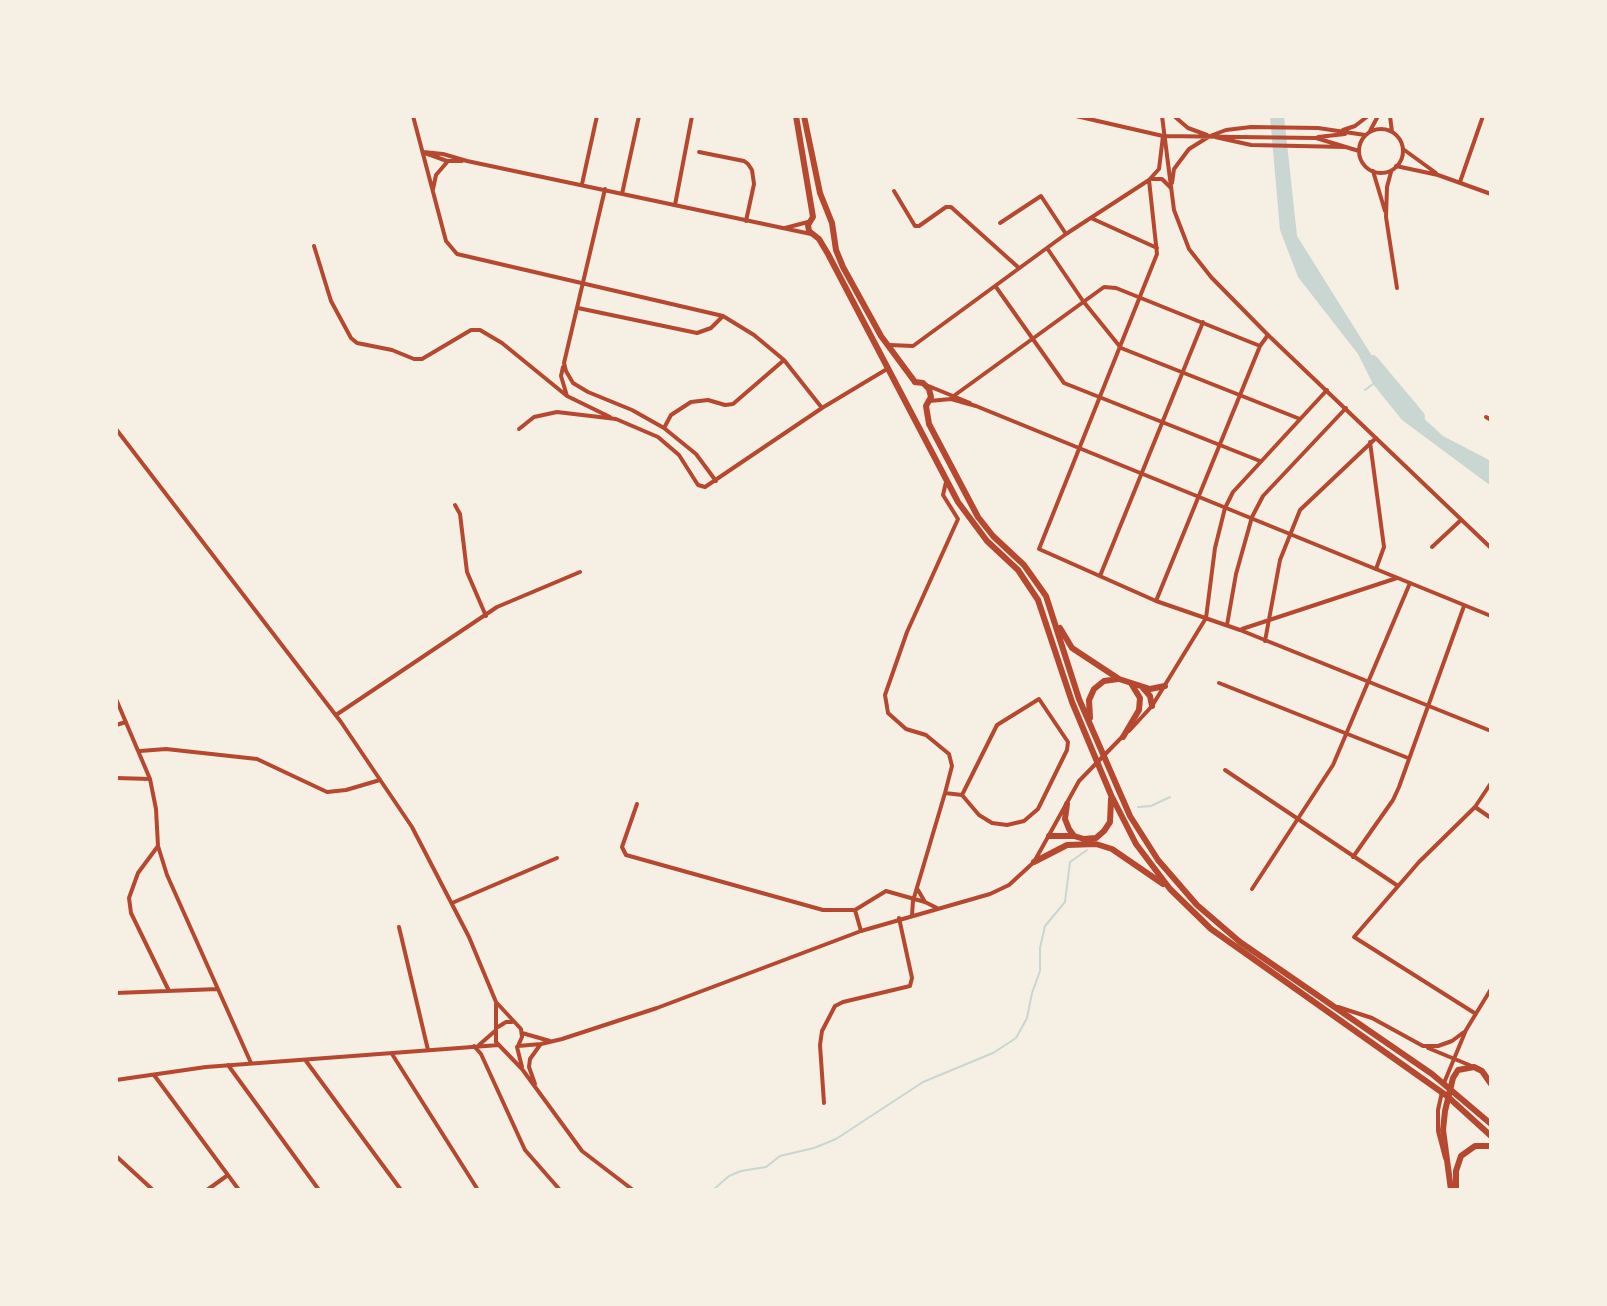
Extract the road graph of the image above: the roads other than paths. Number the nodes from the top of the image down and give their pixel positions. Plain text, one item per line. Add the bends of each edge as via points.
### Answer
1 (413, 116) edge
2 (597, 116) edge
3 (639, 116) edge
4 (692, 116) edge
5 (796, 116) edge
6 (804, 116) edge
7 (1076, 116) edge
8 (1162, 116) edge
9 (1174, 116) edge
10 (1368, 116) edge
11 (1378, 116) edge
12 (1390, 116) edge
13 (1483, 116) edge
14 (1338, 131) junction
15 (1392, 132) junction
16 (1351, 133) junction
17 (1368, 133) junction
18 (1163, 136) junction
19 (1210, 136) junction
20 (1316, 138) junction
21 (1348, 147) junction
22 (1403, 149) junction
23 (1359, 151) junction
24 (423, 152) junction
25 (699, 152) dead end
26 (448, 161) junction
27 (467, 161) junction
28 (1394, 168) junction
29 (1373, 171) junction
30 (1438, 175) junction
31 (1149, 180) junction
32 (1460, 182) junction
33 (582, 184) junction
34 (605, 189) junction
35 (1171, 189) junction
36 (894, 191) dead end
37 (432, 192) junction
38 (622, 194) junction
39 (1491, 194) edge
40 (675, 205) junction
41 (829, 217) junction
42 (1386, 217) junction
43 (1091, 218) junction
44 (811, 219) junction
45 (746, 221) junction
46 (1000, 223) dead end
47 (783, 229) junction
48 (833, 230) junction
49 (811, 234) junction
50 (1066, 234) junction
51 (819, 239) junction
52 (314, 246) dead end
53 (1047, 248) junction
54 (1157, 248) junction
55 (1019, 268) junction
56 (583, 283) junction
57 (996, 287) junction
58 (1397, 288) dead end
59 (1140, 298) junction
60 (1083, 301) junction
61 (577, 308) junction
62 (723, 316) junction
63 (1203, 322) junction
64 (1268, 335) junction
65 (1034, 337) junction
66 (888, 345) junction
67 (1260, 346) junction
68 (1121, 348) junction
69 (784, 360) junction
70 (564, 363) junction
71 (889, 368) junction
72 (1183, 371) junction
73 (915, 382) junction
74 (926, 385) junction
75 (1327, 390) junction
76 (1240, 394) junction
77 (955, 395) junction
78 (567, 396) junction
79 (1101, 397) junction
80 (905, 401) junction
81 (928, 403) junction
82 (976, 406) junction
83 (822, 408) junction
84 (1346, 408) junction
85 (616, 419) junction
86 (1300, 419) junction
87 (1163, 423) junction
88 (664, 428) junction
89 (116, 429) edge
90 (519, 429) dead end
91 (1376, 438) junction
92 (1370, 442) junction
93 (1218, 445) junction
94 (1080, 449) junction
95 (1260, 461) junction
96 (1142, 475) junction
97 (947, 479) junction
98 (716, 481) junction
99 (1197, 497) junction
100 (455, 505) dead end
101 (1225, 508) junction
102 (1252, 517) junction
103 (1461, 520) junction
104 (1290, 533) junction
105 (1432, 547) dead end
106 (1491, 548) edge
107 (1376, 569) junction
108 (580, 572) dead end
109 (1100, 576) junction
110 (1398, 578) junction
111 (1410, 583) junction
112 (1156, 601) junction
113 (1464, 606) junction
114 (1053, 614) junction
115 (486, 616) junction
116 (1491, 616) edge
117 (1206, 618) junction
118 (1267, 621) junction
119 (1227, 625) junction
120 (1240, 630) junction
121 (1265, 641) junction
122 (1119, 679) junction
123 (1219, 683) dead end
124 (1368, 683) junction
125 (1132, 685) junction
126 (1165, 686) junction
127 (1142, 687) junction
128 (1140, 698) junction
129 (116, 699) edge
130 (1152, 706) junction
131 (1428, 706) junction
132 (336, 715) junction
133 (126, 722) junction
134 (116, 725) edge
135 (1091, 725) junction
136 (1491, 731) edge
137 (1346, 735) junction
138 (1123, 737) junction
139 (140, 751) junction
140 (1408, 758) junction
141 (1225, 770) dead end
142 (116, 778) edge
143 (150, 779) junction
144 (381, 779) junction
145 (1491, 783) edge
146 (945, 793) junction
147 (962, 795) junction
148 (1111, 795) junction
149 (637, 804) dead end
150 (1067, 804) junction
151 (1475, 807) junction
152 (1491, 818) edge
153 (1298, 819) junction
154 (1049, 836) junction
155 (1074, 836) junction
156 (1067, 845) junction
157 (158, 846) junction
158 (1353, 857) junction
159 (557, 858) dead end
160 (1034, 862) junction
161 (1398, 886) junction
162 (917, 888) junction
163 (1170, 889) junction
164 (1252, 889) dead end
165 (913, 901) junction
166 (925, 902) junction
167 (452, 903) junction
168 (937, 908) junction
169 (855, 910) junction
170 (912, 915) junction
171 (899, 918) junction
172 (399, 927) dead end
173 (861, 931) junction
174 (218, 989) junction
175 (1491, 989) edge
176 (169, 991) junction
177 (116, 993) edge
178 (496, 1002) junction
179 (1329, 1005) junction
180 (1476, 1014) junction
181 (512, 1022) junction
182 (497, 1029) junction
183 (1466, 1030) junction
184 (522, 1033) junction
185 (552, 1042) junction
186 (541, 1044) junction
187 (476, 1046) junction
188 (500, 1046) junction
189 (517, 1046) junction
190 (1423, 1046) junction
191 (428, 1050) junction
192 (392, 1054) junction
193 (1453, 1056) junction
194 (306, 1061) junction
195 (251, 1063) junction
196 (228, 1065) junction
197 (1474, 1067) junction
198 (522, 1069) junction
199 (154, 1075) junction
200 (116, 1080) edge
201 (1491, 1084) edge
202 (538, 1090) junction
203 (824, 1103) dead end
204 (1491, 1124) edge
205 (1491, 1136) edge
206 (1491, 1146) edge
207 (116, 1156) edge
208 (1447, 1165) junction
209 (228, 1175) junction
210 (153, 1190) edge
211 (207, 1190) edge
212 (239, 1190) edge
213 (319, 1190) edge
214 (401, 1190) edge
215 (478, 1190) edge
216 (560, 1190) edge
217 (633, 1190) edge
218 (1454, 1190) edge

1 - 24 street
2 - 33 street
3 - 38 street
4 - 40 street
5 - 44 main road
6 - 41 main road
7 - 18 street
8 - 18 street
9 - 19 street
10 - 14 street
11 - 17 street
12 - 15 street
13 - 32 street
14 - 16 street
14 - 19 street via 1251,127
15 - 17 street
15 - 22 street
16 - 17 street
16 - 20 street
17 - 23 street
18 - 19 street
18 - 31 street via 1159,169
18 - 35 street
19 - 20 street
19 - 21 street via 1251,145
19 - 35 street via 1181,157
20 - 21 street
21 - 23 street
22 - 28 street
22 - 30 street
23 - 29 street
24 - 26 street
24 - 27 street
24 - 37 street
25 - 45 street via 748,164 754,184
26 - 27 street
26 - 37 street via 436,175
27 - 33 street
28 - 29 street
28 - 30 street
28 - 42 street
29 - 42 street
30 - 32 street
31 - 35 street via 1162,179
31 - 43 street
31 - 54 street
32 - 39 street
33 - 34 street
34 - 38 street
34 - 56 street
35 - 64 street via 1189,249
36 - 55 street via 915,226 951,207
37 - 56 street via 446,241 457,254
38 - 40 street
40 - 45 street
41 - 44 main road via 819,214
41 - 48 main road
42 - 58 street
43 - 50 street
43 - 54 street
44 - 47 street
44 - 49 main road
45 - 47 street
46 - 50 street via 1041,196
47 - 49 street
48 - 51 main road
48 - 66 main road via 843,267
49 - 51 main road
50 - 53 street
51 - 71 main road
52 - 78 street via 331,301 357,343 422,359 471,330 480,330
53 - 55 street
53 - 60 street
54 - 59 street
55 - 57 street
56 - 61 street
56 - 62 street
57 - 65 street
57 - 66 street via 913,346
59 - 60 street via 1104,287
59 - 63 street
59 - 68 street
60 - 65 street
60 - 68 street
61 - 62 street via 697,333
61 - 70 street
62 - 69 street
63 - 67 street
63 - 72 street
64 - 67 street
64 - 75 street
65 - 77 street
65 - 79 street via 1064,383
66 - 73 main road
67 - 76 street
68 - 72 street
68 - 79 street
69 - 83 street
69 - 88 street via 733,404 691,402 671,415
70 - 78 street via 561,376
70 - 88 street via 573,383
71 - 80 main road
71 - 83 street
72 - 76 street
72 - 87 street
73 - 74 main road
73 - 80 main road via 905,390
74 - 77 street
74 - 81 main road
75 - 84 street
75 - 86 street
76 - 86 street
76 - 93 street
77 - 82 street
78 - 85 street
79 - 87 street
79 - 94 street
80 - 81 main road via 915,408
80 - 97 main road
81 - 82 street via 951,399
81 - 114 main road via 929,424 978,517 1037,581
82 - 94 street
83 - 98 street
84 - 91 street
84 - 102 street via 1263,496
85 - 90 street via 557,412 534,417
85 - 98 street via 669,445 698,485
86 - 95 street
87 - 93 street
87 - 96 street
88 - 98 street via 696,454
89 - 132 street
91 - 92 street
91 - 103 street
92 - 104 street via 1300,510
92 - 107 street via 1384,547
93 - 95 street
93 - 99 street
94 - 96 street
94 - 109 street via 1039,549
95 - 101 street
96 - 99 street
96 - 109 street
97 - 146 street via 943,495 958,519 885,695 888,713 949,754 952,766
97 - 148 main road via 971,522 1018,570 1038,600
99 - 101 street
99 - 112 street
100 - 115 street via 467,572
101 - 102 street
101 - 117 street
102 - 104 street
102 - 119 street
103 - 105 street
103 - 106 street
104 - 107 street
104 - 118 street
107 - 110 street
108 - 115 street
109 - 112 street
110 - 111 street
110 - 118 street
111 - 113 street
111 - 124 street
112 - 117 street
113 - 116 street
113 - 131 street
114 - 122 main road via 1072,648
114 - 135 main road
115 - 132 street
117 - 119 street
117 - 126 street
118 - 120 street
118 - 121 street
119 - 120 street
120 - 121 street
121 - 124 street
122 - 125 main road
122 - 135 main road via 1094,689 1089,700
123 - 137 street
124 - 131 street
124 - 137 street
125 - 127 main road
125 - 128 main road
126 - 127 main road
126 - 130 street
127 - 130 main road
128 - 130 main road
128 - 138 main road
129 - 133 street
130 - 138 street
131 - 136 street
131 - 140 street
132 - 144 street
133 - 134 street
133 - 139 street
135 - 179 main road via 1130,816 1158,860 1197,905 1240,942
137 - 140 street
137 - 153 street
138 - 150 street via 1085,774
139 - 143 street
139 - 144 street via 257,759 327,792
140 - 158 street via 1393,800
141 - 153 street
142 - 143 street
143 - 157 street
144 - 167 street
145 - 151 street
146 - 147 street
146 - 162 street
147 - 147 street via 992,823 1024,821 1038,809 1068,742 1039,699 997,725
148 - 155 main road via 1104,831 1096,838
148 - 163 main road via 1136,844
149 - 169 street via 622,847 626,855 823,910
150 - 154 street
150 - 155 main road via 1065,819
151 - 152 street
151 - 161 street
153 - 158 street
153 - 164 street
154 - 155 main road
154 - 156 main road
154 - 160 street
156 - 160 main road
156 - 163 main road via 1112,849
157 - 174 street
157 - 176 street via 138,873 129,898 131,913
158 - 161 street
159 - 167 street
160 - 168 street via 1009,885
161 - 180 street via 1354,937
162 - 165 street
162 - 166 street
163 - 205 main road via 1211,929 1427,1081
165 - 166 street
165 - 169 street via 886,891
165 - 170 street
166 - 168 street
167 - 178 street
168 - 170 street
169 - 173 street
170 - 171 street
171 - 173 street
171 - 203 street via 910,986 835,1006 820,1045
172 - 191 street
173 - 185 street
174 - 176 street
174 - 195 street
175 - 180 street
176 - 177 street
178 - 181 street
178 - 182 street
179 - 190 street via 1372,1018
179 - 204 main road via 1432,1074
180 - 183 street
181 - 182 street
181 - 184 street
182 - 187 street
182 - 188 street
183 - 190 street via 1452,1041
183 - 193 street
184 - 185 street
184 - 189 street
185 - 186 street
186 - 189 street
186 - 202 street via 529,1067
187 - 188 street
187 - 191 street
187 - 216 street via 525,1150
188 - 189 street
188 - 198 street
189 - 198 street
190 - 193 street
191 - 192 street
192 - 194 street
192 - 215 street
193 - 197 street
193 - 208 street via 1438,1110
194 - 195 street
194 - 214 street
195 - 196 street
196 - 199 street
196 - 213 street
197 - 201 main road
197 - 208 main road via 1458,1070 1453,1078 1445,1111
198 - 202 street
199 - 200 street
199 - 209 street
202 - 217 street via 582,1151
206 - 218 main road via 1475,1146 1461,1156
207 - 210 street
208 - 218 main road
209 - 211 street
209 - 212 street

